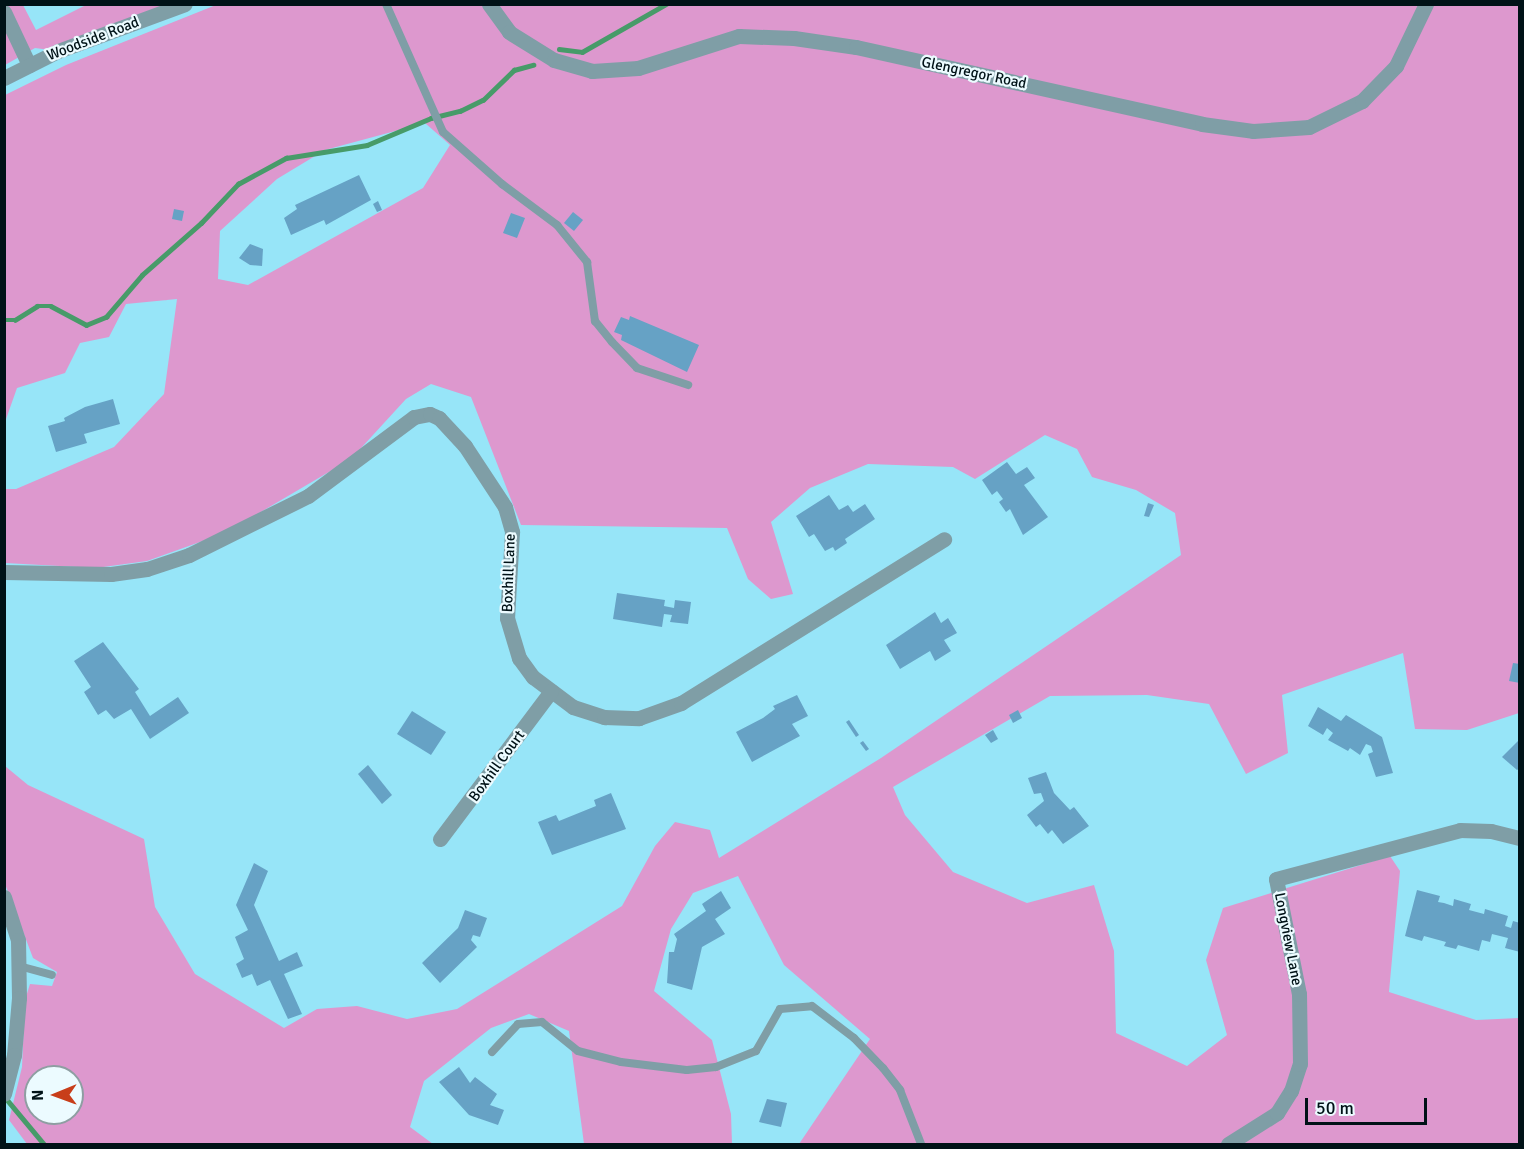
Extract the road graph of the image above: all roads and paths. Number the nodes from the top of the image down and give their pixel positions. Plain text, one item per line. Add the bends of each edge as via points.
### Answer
1 (184, 4) edge
2 (386, 4) edge
3 (489, 4) edge
4 (1425, 4) edge
5 (4, 12) edge
6 (29, 65) junction
7 (4, 78) edge
8 (688, 385) dead end
9 (944, 539) dead end
10 (4, 572) edge
11 (551, 691) junction
12 (1520, 838) edge
13 (440, 839) dead end
14 (4, 897) edge
15 (19, 966) junction
16 (52, 975) dead end
17 (492, 1052) dead end
18 (6, 1089) edge
19 (921, 1144) edge
20 (1228, 1144) edge

1 - 6 street, Woodside Road
2 - 8 lane via 443,132 557,225 587,262 595,321 637,368
3 - 4 street, Glengregor Road via 509,32 554,60 592,71 638,68 739,36 794,38 856,47 1202,124 1253,131 1309,127 1362,101 1396,66
5 - 6 street
6 - 7 street, Woodside Road
9 - 11 street, Boxhill Lane via 665,711 639,718 604,717 573,707
10 - 11 street, Boxhill Lane via 111,574 147,569 189,555 308,496 414,417 430,414 439,418 465,446 505,507 512,532 507,618 511,637 533,676
11 - 13 street, Boxhill Court
12 - 20 street, Longview Lane via 1491,831 1460,830 1276,879 1299,994 1300,1064 1277,1113
14 - 15 street via 14,919
15 - 16 lane
15 - 18 street via 18,1025
17 - 19 lane via 518,1024 542,1022 578,1051 589,1054 687,1070 716,1067 756,1051 780,1009 812,1006 854,1038 883,1068 900,1090

